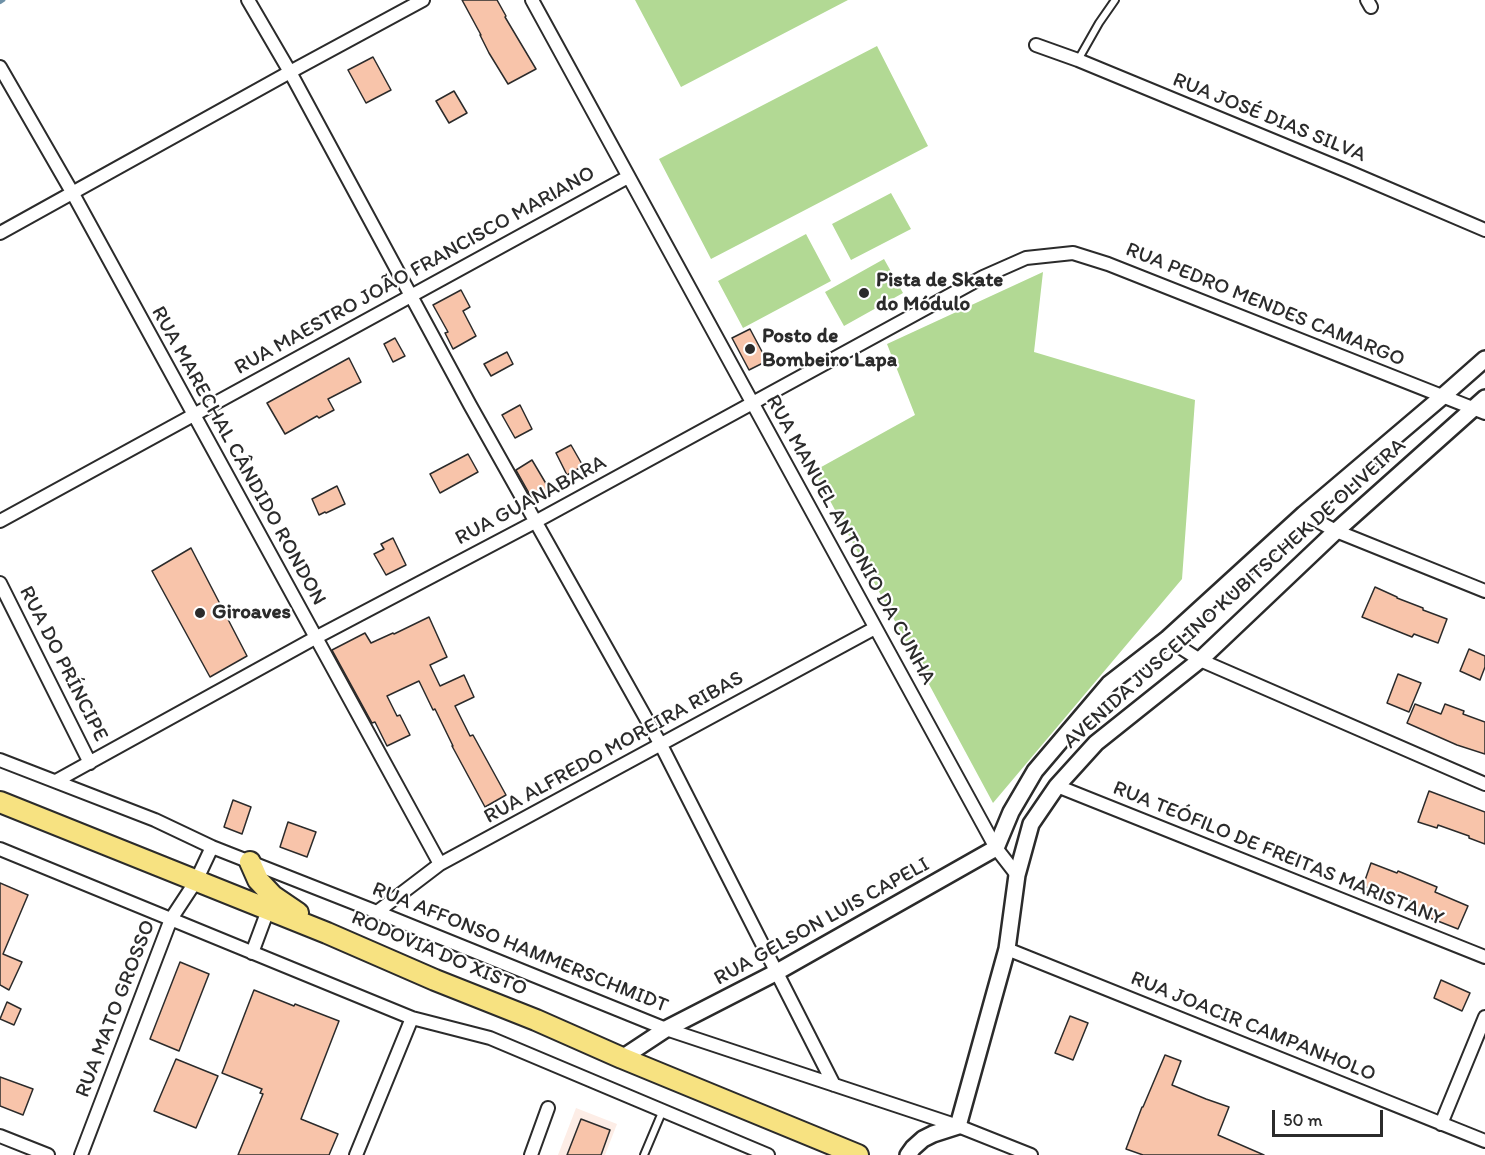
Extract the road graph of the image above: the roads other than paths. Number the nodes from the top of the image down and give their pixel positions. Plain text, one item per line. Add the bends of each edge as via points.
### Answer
1 (248, 0) edge
2 (423, 0) edge
3 (532, 0) edge
4 (1115, 0) edge
5 (1036, 45) dead end
6 (1078, 60) junction
7 (0, 67) edge
8 (290, 72) junction
9 (628, 177) junction
10 (72, 192) junction
11 (1485, 230) edge
12 (0, 233) edge
13 (1026, 258) joint
14 (410, 296) junction
15 (1485, 359) edge
16 (1443, 396) junction
17 (1485, 398) edge
18 (752, 403) junction
19 (1479, 411) edge
20 (195, 415) junction
21 (1304, 514) junction
22 (0, 521) edge
23 (535, 522) junction
24 (1336, 531) junction
25 (0, 583) edge
26 (1485, 591) edge
27 (875, 628) junction
28 (315, 638) junction
29 (1167, 639) junction
30 (1200, 660) junction
31 (661, 744) junction
32 (0, 760) edge
33 (90, 763) junction
34 (56, 781) junction
35 (1485, 784) edge
36 (1058, 786) junction
37 (0, 802) edge
38 (212, 847) junction
39 (996, 848) junction
40 (0, 849) edge
41 (250, 862) junction
42 (440, 864) junction
43 (1017, 875) junction
44 (196, 881) junction
45 (268, 910) junction
46 (377, 912) junction
47 (171, 919) junction
48 (327, 933) junction
49 (1007, 949) junction
50 (252, 953) junction
51 (1485, 957) edge
52 (777, 972) junction
53 (1485, 1017) edge
54 (412, 1018) junction
55 (666, 1029) junction
56 (622, 1058) junction
57 (834, 1084) junction
58 (548, 1108) dead end
59 (663, 1110) junction
60 (1441, 1124) junction
61 (958, 1126) junction
62 (0, 1136) edge
63 (1485, 1141) edge
64 (48, 1155) edge
65 (81, 1155) edge
66 (356, 1155) edge
67 (531, 1155) edge
68 (644, 1155) edge
69 (768, 1155) edge
70 (858, 1155) edge
71 (908, 1155) edge
72 (1031, 1155) edge

1 - 8 street
2 - 8 street
3 - 9 street, RUA MANUEL ANTONIO DA CUNHA
4 - 6 lane
5 - 6 street, RUA JOSÉ DIAS SILVA
6 - 11 street, RUA JOSÉ DIAS SILVA
7 - 10 street, RUA MARECHAL CÂNDIDO RONDON
8 - 10 street
8 - 14 street
9 - 14 street, RUA MAESTRO JOÃO FRANCISCO MARIANO
9 - 18 street, RUA MANUEL ANTONIO DA CUNHA
10 - 12 street
10 - 20 street, RUA MARECHAL CÂNDIDO RONDON
13 - 16 street, RUA PEDRO MENDES CAMARGO via 1072,253 1108,264
13 - 18 street, RUA GUANABARA via 983,277
14 - 20 street, RUA MAESTRO JOÃO FRANCISCO MARIANO
14 - 23 street
15 - 16 street, AVENIDA JUSCELINO KUBITSCHEK DE OLIVEIRA
16 - 19 street, RUA PEDRO MENDES CAMARGO
16 - 21 street, AVENIDA JUSCELINO KUBITSCHEK DE OLIVEIRA
17 - 19 street, AVENIDA JUSCELINO KUBITSCHEK DE OLIVEIRA
18 - 23 street, RUA GUANABARA
18 - 27 street, RUA MANUEL ANTONIO DA CUNHA
19 - 24 street, AVENIDA JUSCELINO KUBITSCHEK DE OLIVEIRA
20 - 22 street, RUA MAESTRO JOÃO FRANCISCO MARIANO
20 - 28 street, RUA MARECHAL CÂNDIDO RONDON
21 - 24 street
21 - 29 street, AVENIDA JUSCELINO KUBITSCHEK DE OLIVEIRA
23 - 28 street, RUA GUANABARA
23 - 31 street
24 - 26 street
24 - 30 street, AVENIDA JUSCELINO KUBITSCHEK DE OLIVEIRA
25 - 33 street, RUA DO PRÍNCIPE
27 - 31 street, RUA ALFREDO MOREIRA RIBAS
27 - 39 street, RUA MANUEL ANTONIO DA CUNHA
28 - 33 street, RUA GUANABARA
28 - 42 street, RUA MARECHAL CÂNDIDO RONDON
29 - 30 street
29 - 39 street, AVENIDA JUSCELINO KUBITSCHEK DE OLIVEIRA via 1109,684 1035,771
30 - 35 street
30 - 36 street, AVENIDA JUSCELINO KUBITSCHEK DE OLIVEIRA via 1096,743
31 - 42 street, RUA ALFREDO MOREIRA RIBAS
31 - 52 street
32 - 34 street, RUA AFFONSO HAMMERSCHMIDT
33 - 34 street, RUA GUANABARA
34 - 38 street, RUA AFFONSO HAMMERSCHMIDT
36 - 43 street, AVENIDA JUSCELINO KUBITSCHEK DE OLIVEIRA via 1031,824
36 - 51 street, RUA TEÓFILO DE FREITAS MARISTANY
37 - 44 highway, RODOVIA DO XISTO
38 - 41 street, RUA AFFONSO HAMMERSCHMIDT
38 - 44 street, RUA MATO GROSSO
39 - 43 street, RUA MANUEL ANTONIO DA CUNHA
39 - 52 street, RUA GELSON LUIS CAPELI
40 - 47 street
41 - 46 street, RUA AFFONSO HAMMERSCHMIDT
41 - 48 highway via 258,880 273,896
42 - 46 street, RUA ALFREDO MOREIRA RIBAS
43 - 49 street, AVENIDA JUSCELINO KUBITSCHEK DE OLIVEIRA
44 - 45 highway, RODOVIA DO XISTO
44 - 47 street, RUA MATO GROSSO
45 - 48 highway, RODOVIA DO XISTO
45 - 50 street
46 - 55 street, RUA AFFONSO HAMMERSCHMIDT
47 - 50 street
47 - 65 street, RUA MATO GROSSO
48 - 56 highway, RODOVIA DO XISTO
49 - 60 street, RUA JOACIR CAMPANHOLO
49 - 61 street, AVENIDA JUSCELINO KUBITSCHEK DE OLIVEIRA
50 - 54 street
52 - 55 street, RUA GELSON LUIS CAPELI
52 - 57 street
53 - 60 street
54 - 59 street via 490,1038
54 - 66 street
55 - 56 street, RUA GELSON LUIS CAPELI
55 - 57 street, RUA AFFONSO HAMMERSCHMIDT
56 - 70 highway, RODOVIA DO XISTO
57 - 61 street, RUA AFFONSO HAMMERSCHMIDT
58 - 67 street
59 - 68 lane
59 - 69 street
60 - 63 street, RUA JOACIR CAMPANHOLO
61 - 71 street via 922,1139
61 - 72 street, RUA AFFONSO HAMMERSCHMIDT
62 - 64 street

